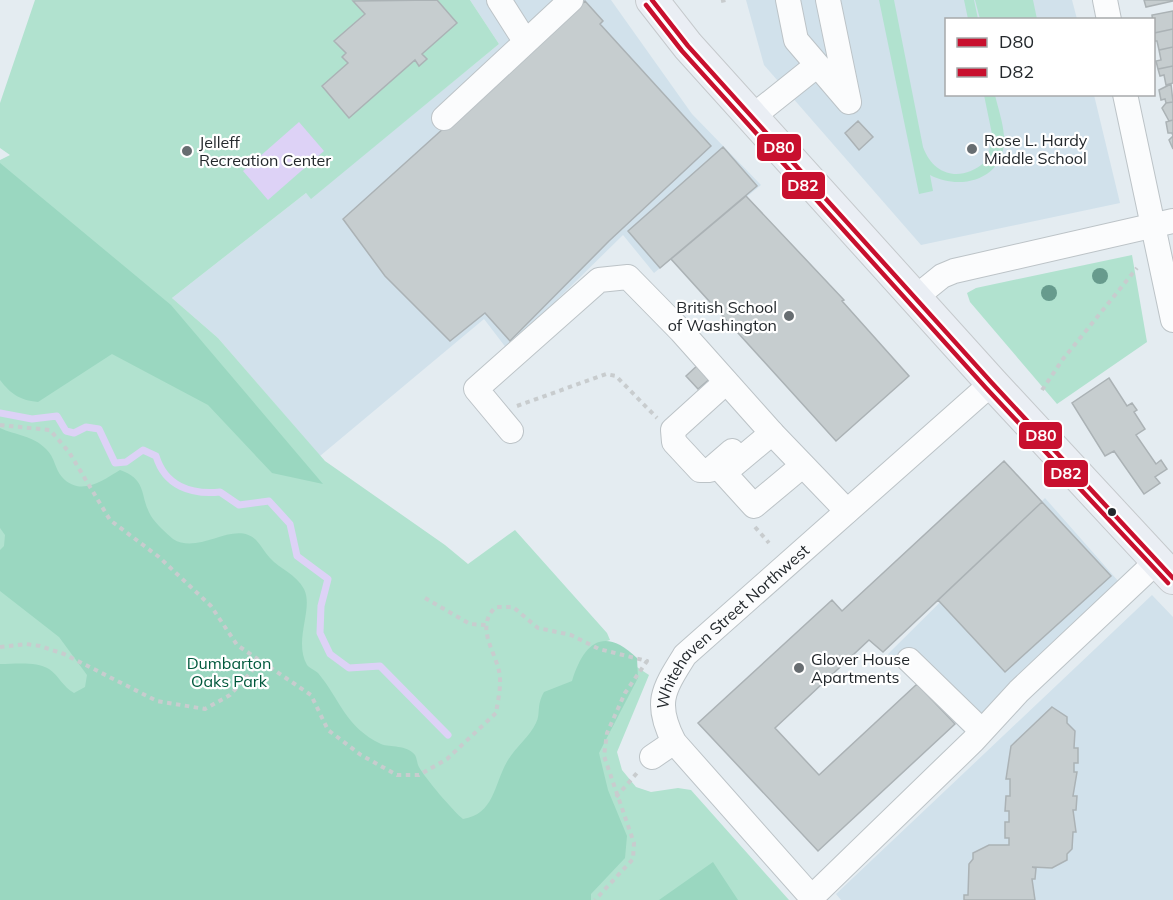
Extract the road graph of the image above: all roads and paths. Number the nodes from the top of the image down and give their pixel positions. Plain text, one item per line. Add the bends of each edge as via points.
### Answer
1 (499, 0) edge
2 (571, 0) edge
3 (788, 0) edge
4 (828, 0) edge
5 (1105, 0) edge
6 (657, 2) edge
7 (1109, 18) edge
8 (525, 41) junction
9 (816, 66) junction
10 (1126, 96) edge
11 (752, 117) junction
12 (444, 118) dead end
13 (1163, 223) edge
14 (1137, 268) dead end
15 (916, 297) junction
16 (1173, 320) edge
17 (726, 382) junction
18 (992, 383) junction
19 (1042, 390) dead end
20 (504, 422) joint
21 (0, 425) edge
22 (768, 428) junction
23 (674, 436) junction
24 (802, 466) junction
25 (847, 511) junction
26 (1165, 569) edge
27 (425, 598) dead end
28 (486, 625) junction
29 (0, 647) edge
30 (909, 660) dead end
31 (260, 662) junction
32 (977, 736) junction
33 (674, 742) junction
34 (652, 757) joint
35 (616, 797) junction
36 (813, 899) edge
37 (595, 900) edge

1 - 8 street
2 - 8 street
3 - 9 street via 796,40
4 - 9 street via 849,102
5 - 7 street
6 - 11 main road
8 - 12 street
9 - 11 street
10 - 13 street
11 - 15 main road
13 - 15 street via 954,271
13 - 16 street
14 - 19 path via 1063,358
15 - 18 main road
17 - 20 street via 628,277 600,280 476,390
17 - 22 street
17 - 23 street via 673,429
18 - 25 street, Whitehaven Street Northwest
18 - 26 main road
20 - 23 path via 606,374 616,376
21 - 31 path via 50,430 69,452 110,520 211,606 237,645
22 - 23 street via 710,470 700,470 674,442
22 - 24 street
22 - 24 street via 724,473 754,506
24 - 25 street
25 - 33 street, Whitehaven Street Northwest via 685,655 666,683 662,701 664,720
26 - 32 street
27 - 28 path via 470,624
28 - 31 path via 489,648 499,672 496,713 447,759 419,776 397,775 361,755 328,730 311,695
28 - 35 path via 488,614 496,607 513,607 538,628 647,661 625,693 607,733 603,756
29 - 31 path via 40,646 158,701 205,710 230,695
30 - 32 street
32 - 36 street
33 - 34 street
33 - 36 street, Whitehaven Street Northwest
34 - 35 path
35 - 37 path via 634,843 633,859

